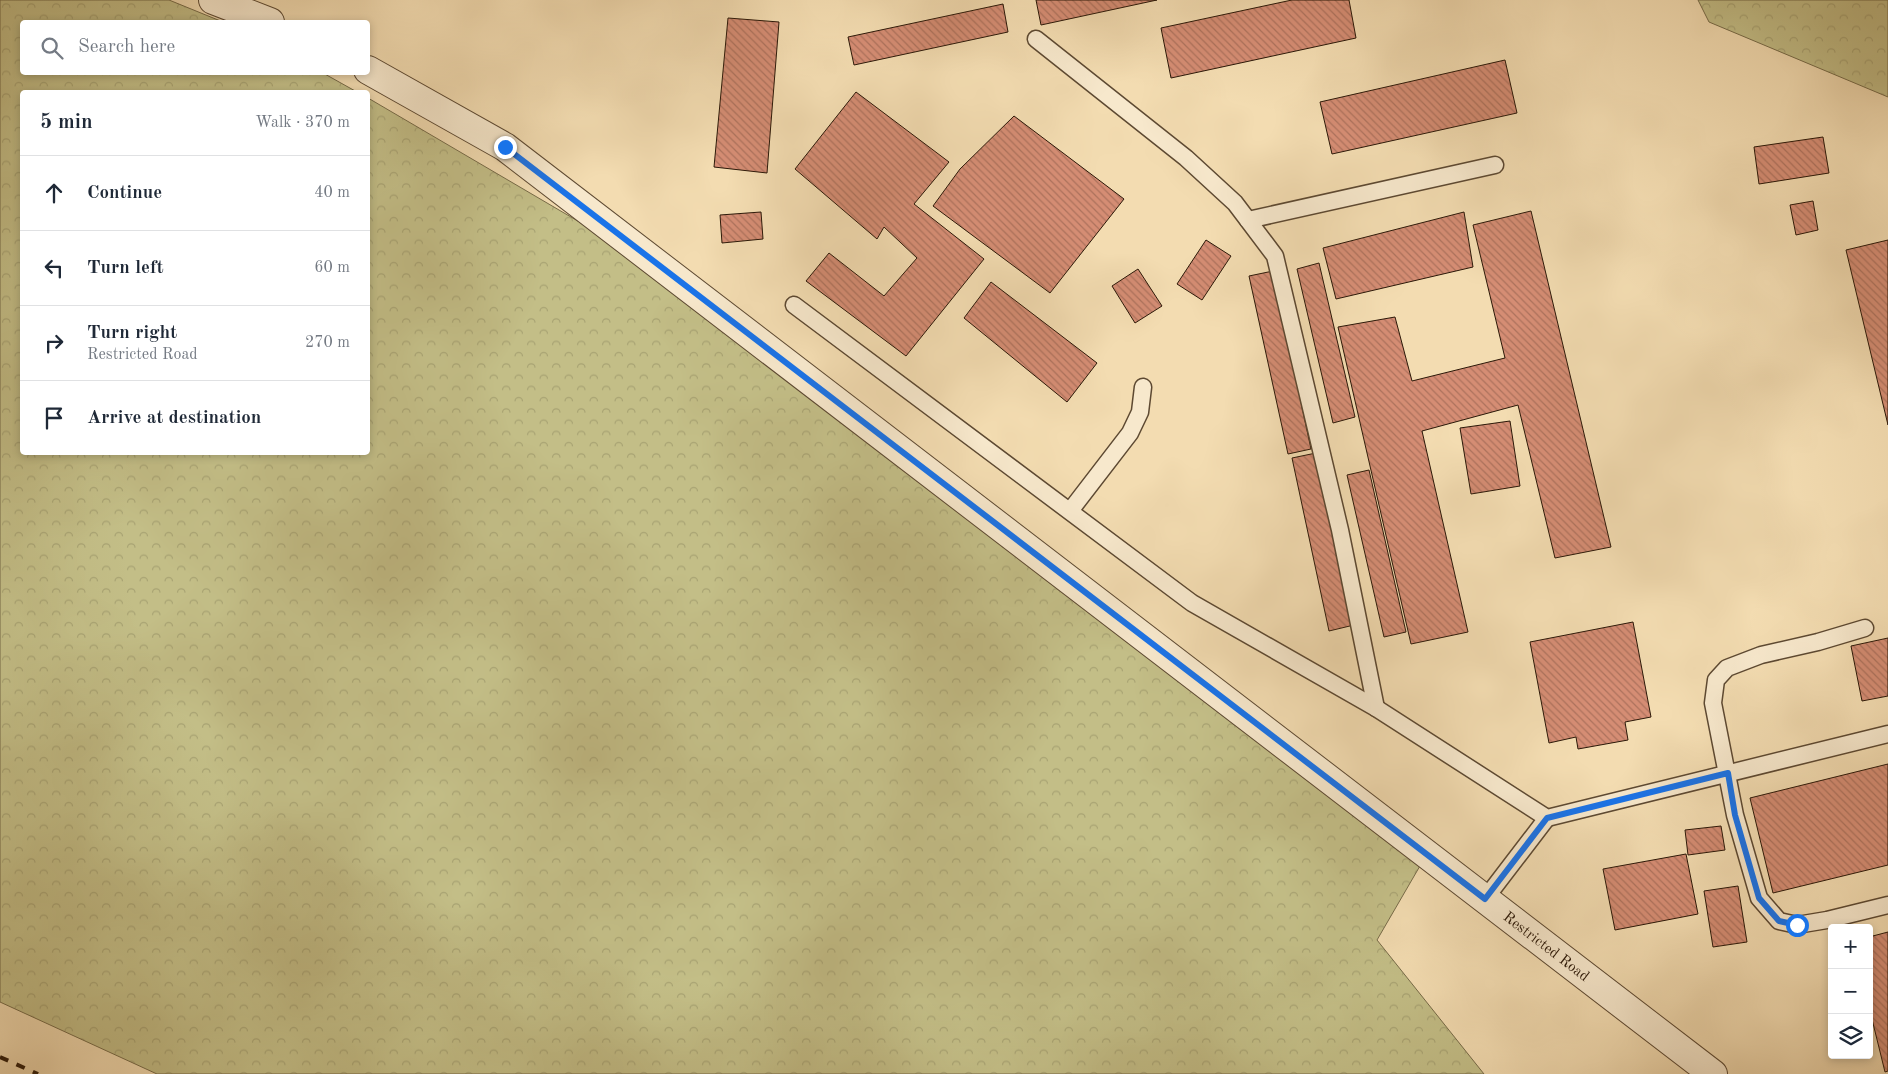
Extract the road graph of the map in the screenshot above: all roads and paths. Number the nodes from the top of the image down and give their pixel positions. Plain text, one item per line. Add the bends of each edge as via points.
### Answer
1 (213, 0) edge
2 (265, 20) edge
3 (1036, 39) dead end
4 (370, 71) edge
5 (1495, 165) dead end
6 (1248, 220) junction
7 (794, 305) dead end
8 (1143, 387) dead end
9 (1070, 511) junction
10 (1865, 628) dead end
11 (1376, 708) junction
12 (1888, 734) edge
13 (1728, 773) junction
14 (1547, 818) junction
15 (1485, 899) junction
16 (1888, 905) edge
17 (1713, 1074) edge

1 - 2 street
3 - 6 lane via 1186,158 1236,203
4 - 15 street, Restricted Road via 505,147
5 - 6 lane
6 - 11 lane via 1275,256 1340,530
7 - 9 lane
8 - 9 lane via 1140,412 1130,433
9 - 11 lane via 1192,603
10 - 13 lane via 1761,655 1727,668 1716,680 1713,702
11 - 14 lane
12 - 13 lane
13 - 14 lane
13 - 16 lane via 1735,815 1759,898 1779,921 1797,925
14 - 15 lane
15 - 17 street, Restricted Road

